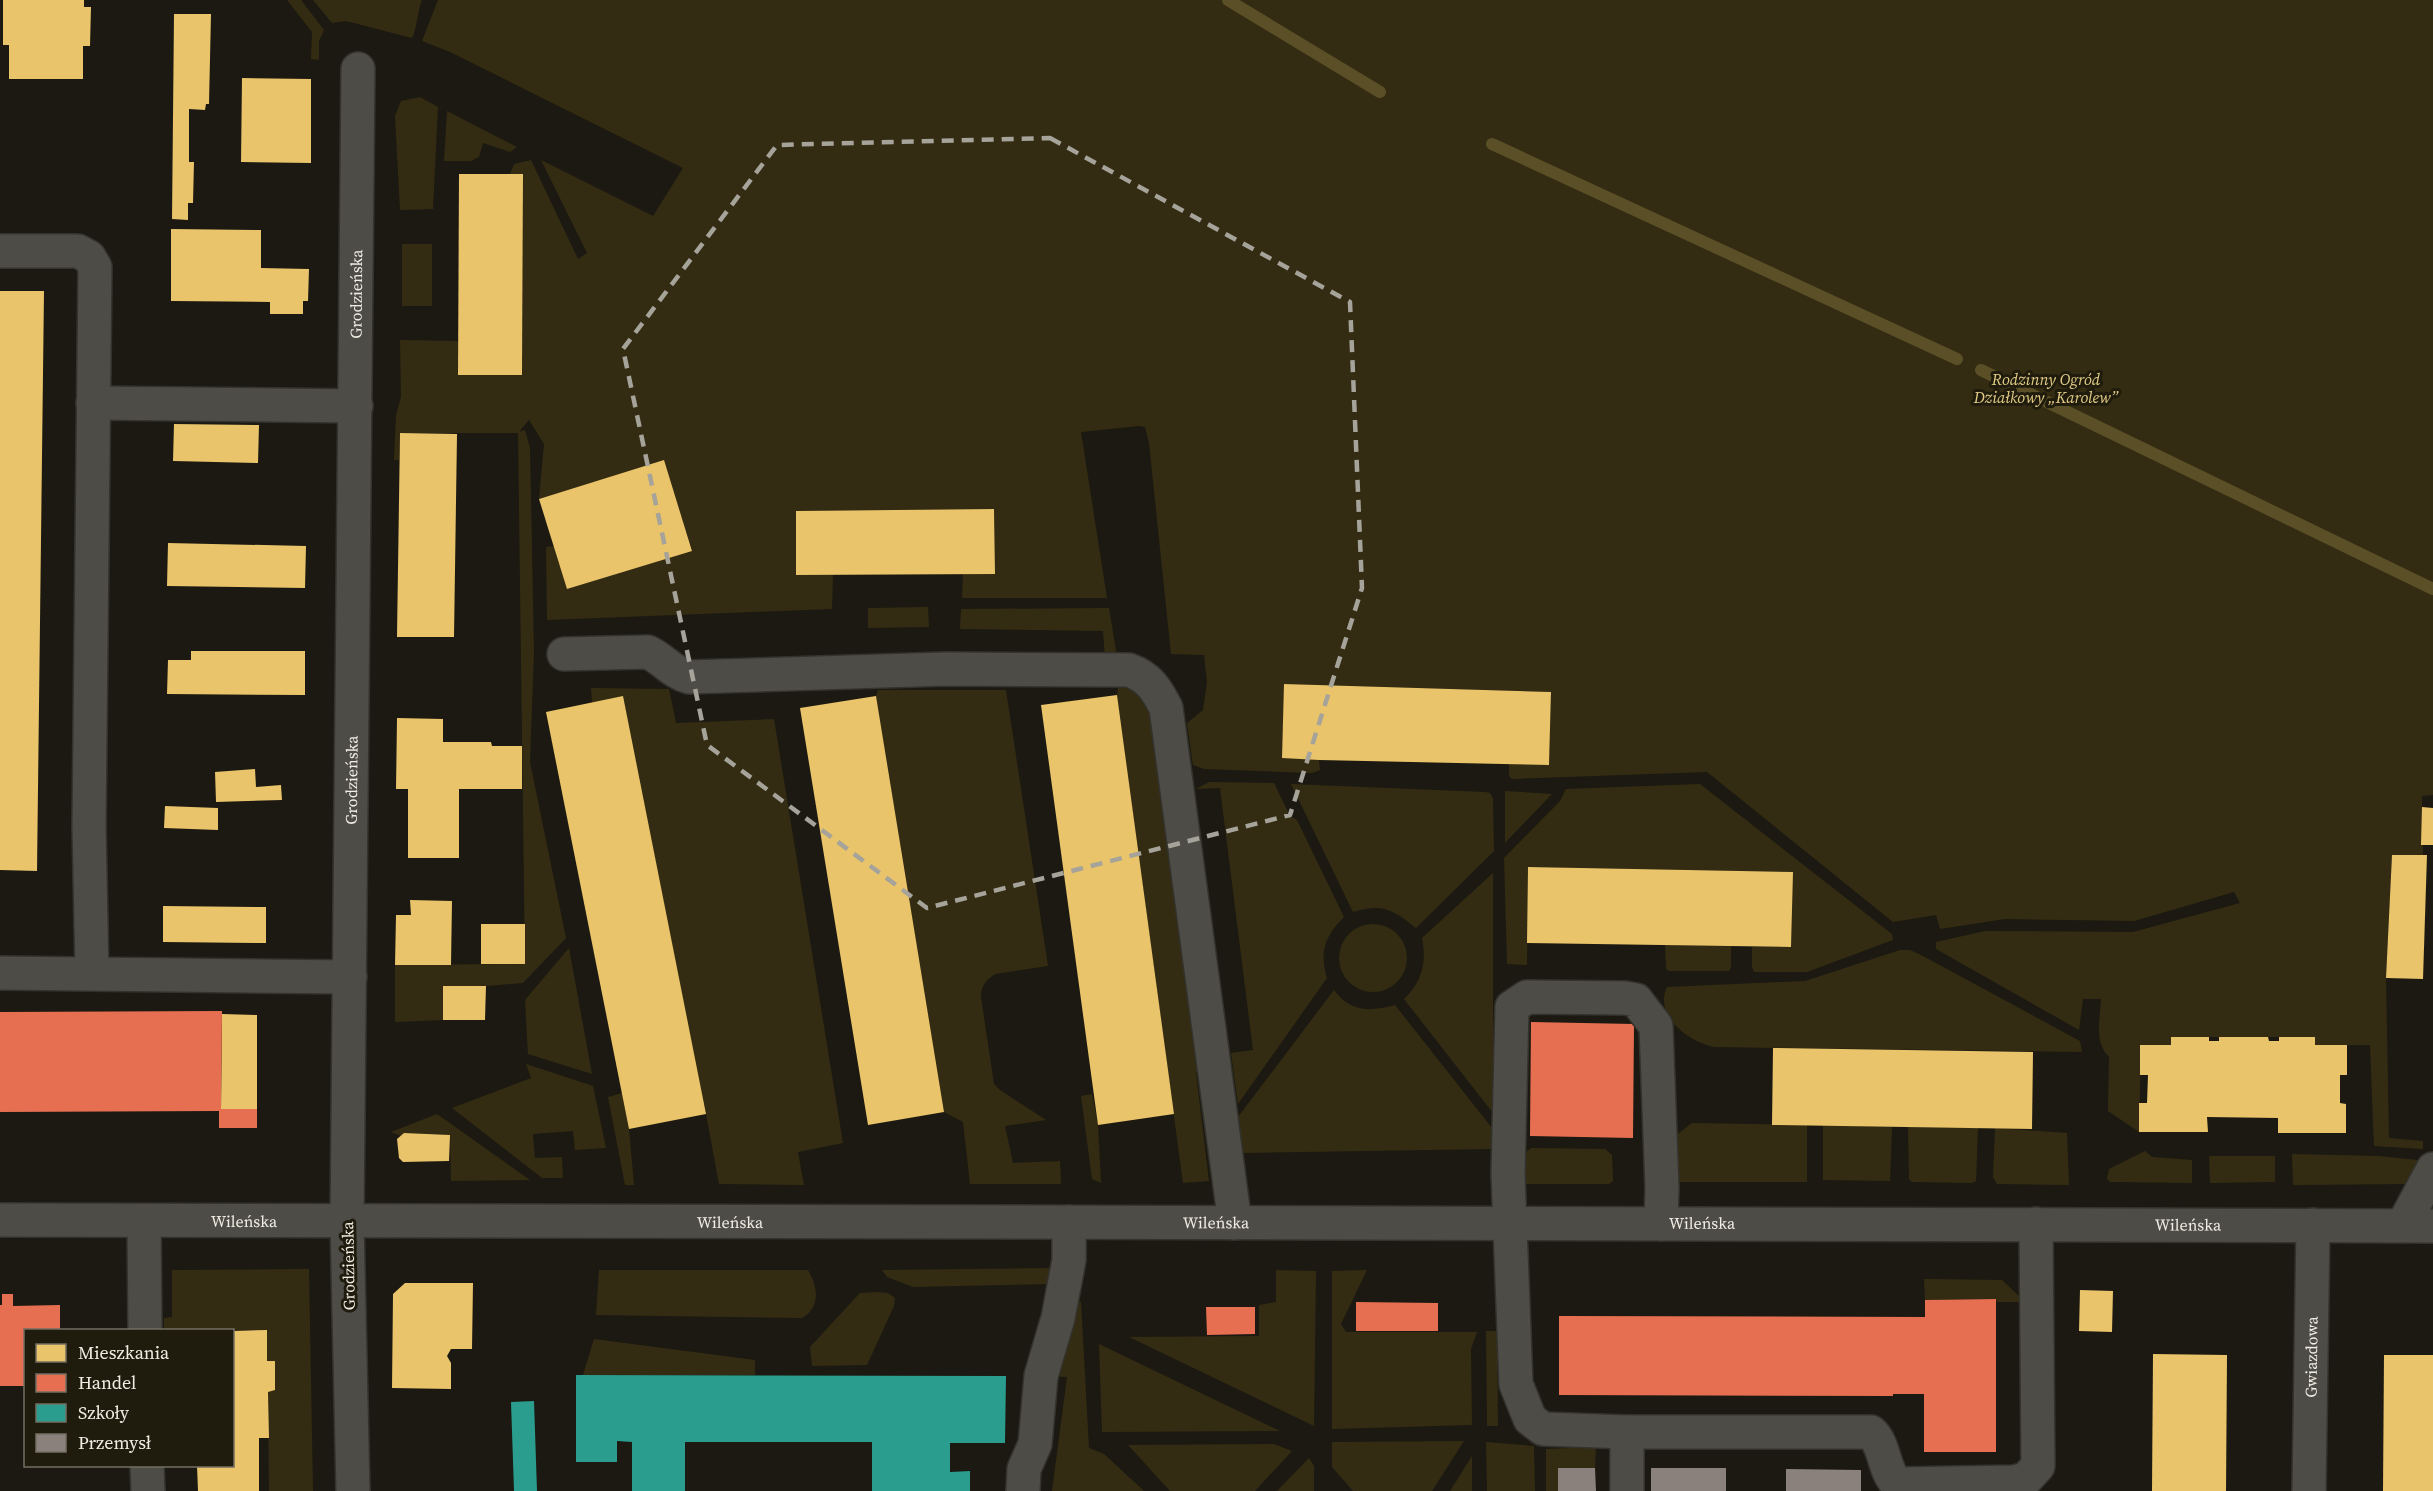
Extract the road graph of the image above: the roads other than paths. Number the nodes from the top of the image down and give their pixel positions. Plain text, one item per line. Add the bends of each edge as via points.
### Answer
1 (358, 69) dead end
2 (0, 251) edge
3 (93, 403) junction
4 (356, 406) junction
5 (564, 654) dead end
6 (0, 973) edge
7 (92, 974) junction
8 (350, 977) junction
9 (2433, 1169) edge
10 (0, 1220) edge
11 (144, 1221) junction
12 (347, 1222) junction
13 (1069, 1222) junction
14 (1235, 1223) junction
15 (1510, 1223) junction
16 (1661, 1224) junction
17 (2036, 1224) junction
18 (2313, 1225) junction
19 (2418, 1226) edge
20 (146, 1329) edge
21 (1627, 1432) junction
22 (147, 1467) edge
23 (148, 1491) edge
24 (353, 1491) edge
25 (1023, 1491) edge
26 (1627, 1491) edge
27 (2309, 1491) edge

1 - 4 street, Grodzieńska
2 - 3 street via 78,251 89,257 95,267
3 - 4 street
3 - 7 street via 89,826
4 - 8 street, Grodzieńska
5 - 14 street via 648,652 678,674 689,677 946,669 1129,670 1150,682 1166,708
6 - 7 street
7 - 8 street
8 - 12 street, Grodzieńska
9 - 19 street
10 - 11 street, Wileńska
11 - 12 street, Wileńska
11 - 20 street
12 - 13 street, Wileńska
12 - 24 street, Grodzieńska
13 - 14 street, Wileńska
13 - 25 street via 1069,1260 1041,1376 1035,1444 1024,1469
14 - 15 street, Wileńska
15 - 16 street, Wileńska
15 - 16 street via 1512,1007 1527,997 1636,1000 1650,1015 1656,1026
15 - 21 street via 1516,1384 1530,1419 1544,1429
16 - 17 street, Wileńska
17 - 18 street, Wileńska
17 - 21 street via 2038,1466 2026,1479 1897,1484 1871,1432
18 - 19 street, Wileńska
18 - 27 street, Gwiazdowa
21 - 26 street
22 - 23 street

